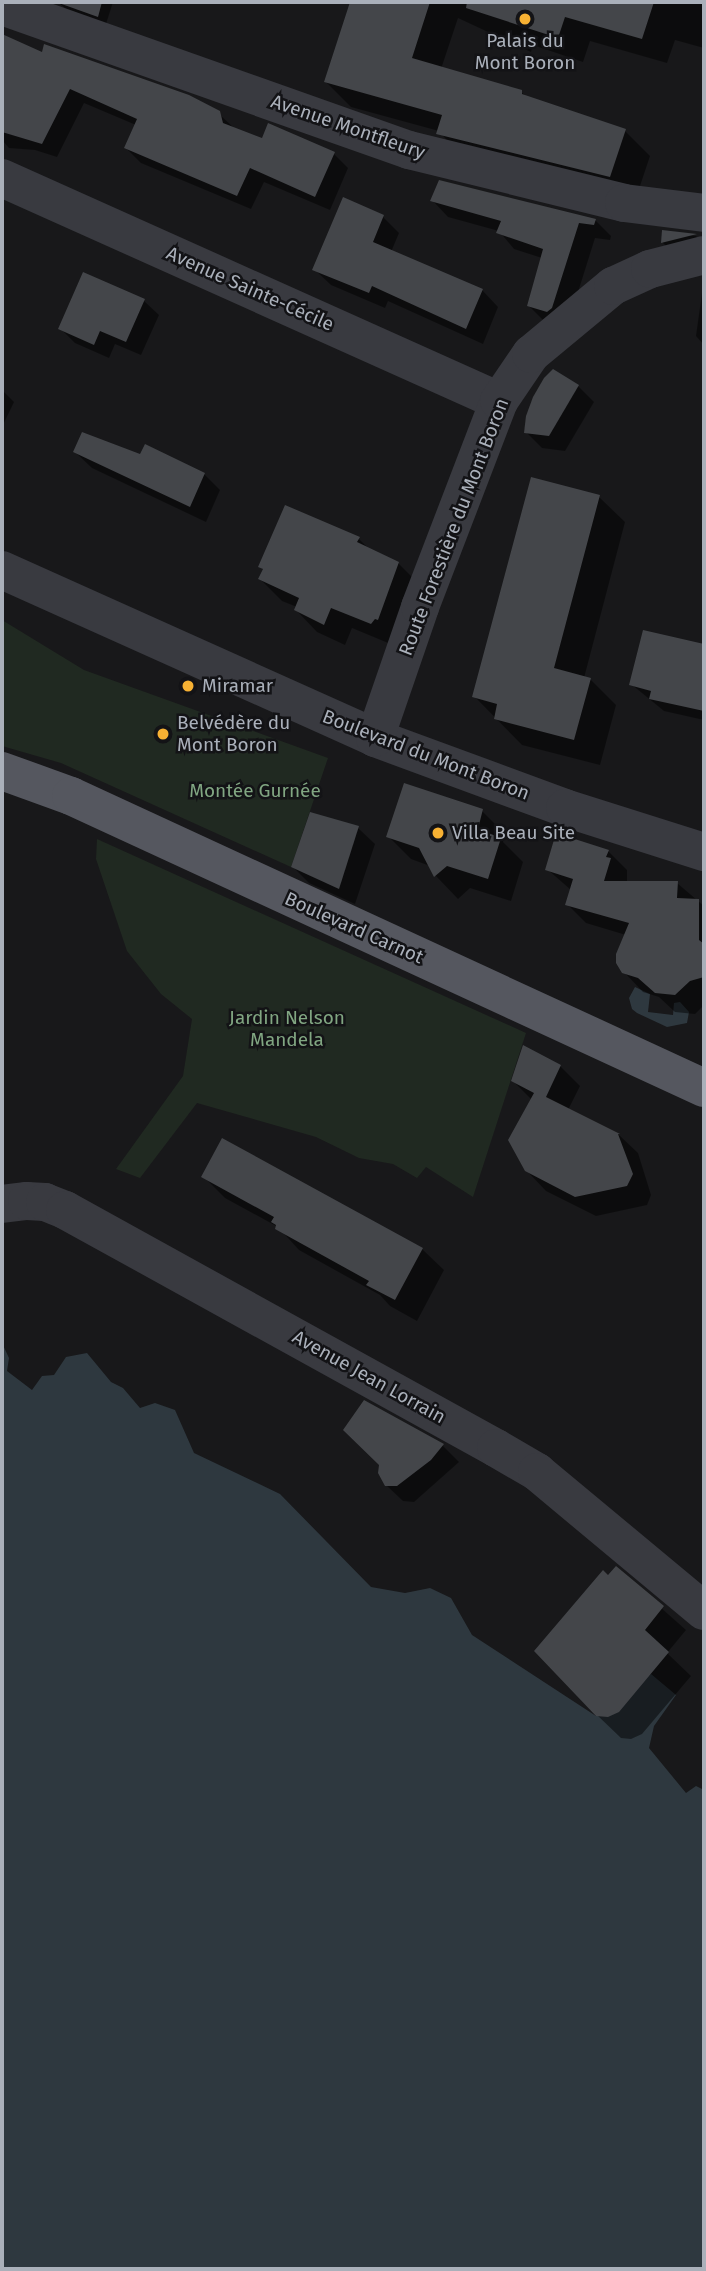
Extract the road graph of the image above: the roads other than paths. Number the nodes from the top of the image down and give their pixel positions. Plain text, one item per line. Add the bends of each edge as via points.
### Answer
1 (2, 6) edge
2 (2, 178) edge
3 (704, 212) edge
4 (704, 255) edge
5 (499, 401) junction
6 (2, 570) edge
7 (375, 738) junction
8 (2, 771) edge
9 (704, 852) edge
10 (704, 1088) edge
11 (2, 1172) edge
12 (15, 1202) edge
13 (704, 1611) edge

1 - 3 street, Avenue Montfleury via 409,150 624,204
2 - 5 street, Avenue Sainte-Cécile
4 - 5 street, Route Forestière du Mont Boron via 650,269 612,286 531,354
5 - 7 street, Route Forestière du Mont Boron
6 - 7 street, Boulevard du Mont Boron
7 - 9 street, Boulevard du Mont Boron via 565,808
8 - 10 main road, Boulevard Carnot via 71,796
11 - 12 street
12 - 13 street, Avenue Jean Lorrain via 45,1202 87,1222 517,1460

